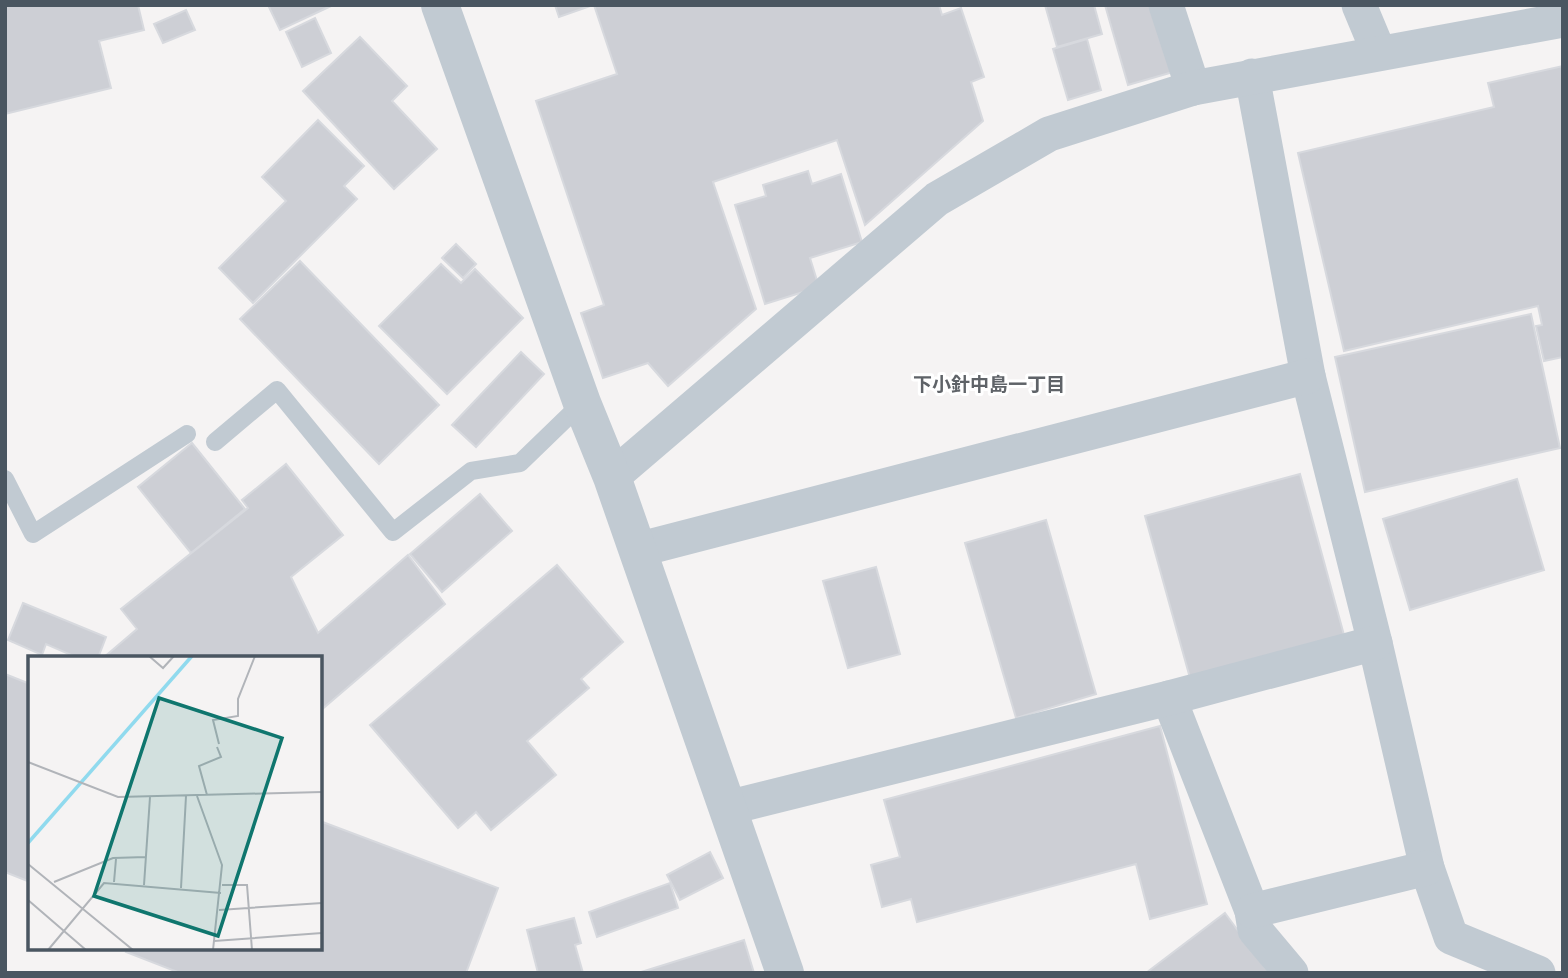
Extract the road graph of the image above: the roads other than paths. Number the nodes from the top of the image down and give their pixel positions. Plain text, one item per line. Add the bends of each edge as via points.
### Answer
1 (440, 5) edge
2 (1166, 5) edge
3 (1359, 5) edge
4 (1563, 20) edge
5 (1379, 53) junction
6 (1252, 76) junction
7 (1193, 88) junction
8 (1308, 376) junction
9 (582, 403) junction
10 (187, 434) dead end
11 (215, 442) dead end
12 (612, 477) junction
13 (5, 479) edge
14 (637, 550) junction
15 (1375, 643) junction
16 (1169, 698) junction
17 (727, 808) junction
18 (1427, 868) junction
19 (1252, 911) junction
20 (785, 973) edge
21 (1291, 973) edge
22 (1538, 973) edge

1 - 9 street
2 - 7 street
3 - 5 street
4 - 5 street
5 - 6 street
6 - 7 street
6 - 8 street
7 - 12 street via 1049,134 937,199
8 - 14 street
8 - 15 street
9 - 11 lane via 520,463 471,471 393,532 276,390
9 - 12 street
10 - 13 lane via 33,534
12 - 14 street
14 - 17 street
15 - 16 street
15 - 18 street
16 - 17 street
16 - 19 street
17 - 20 street
18 - 19 street
18 - 22 street via 1451,937
19 - 21 street via 1255,930

